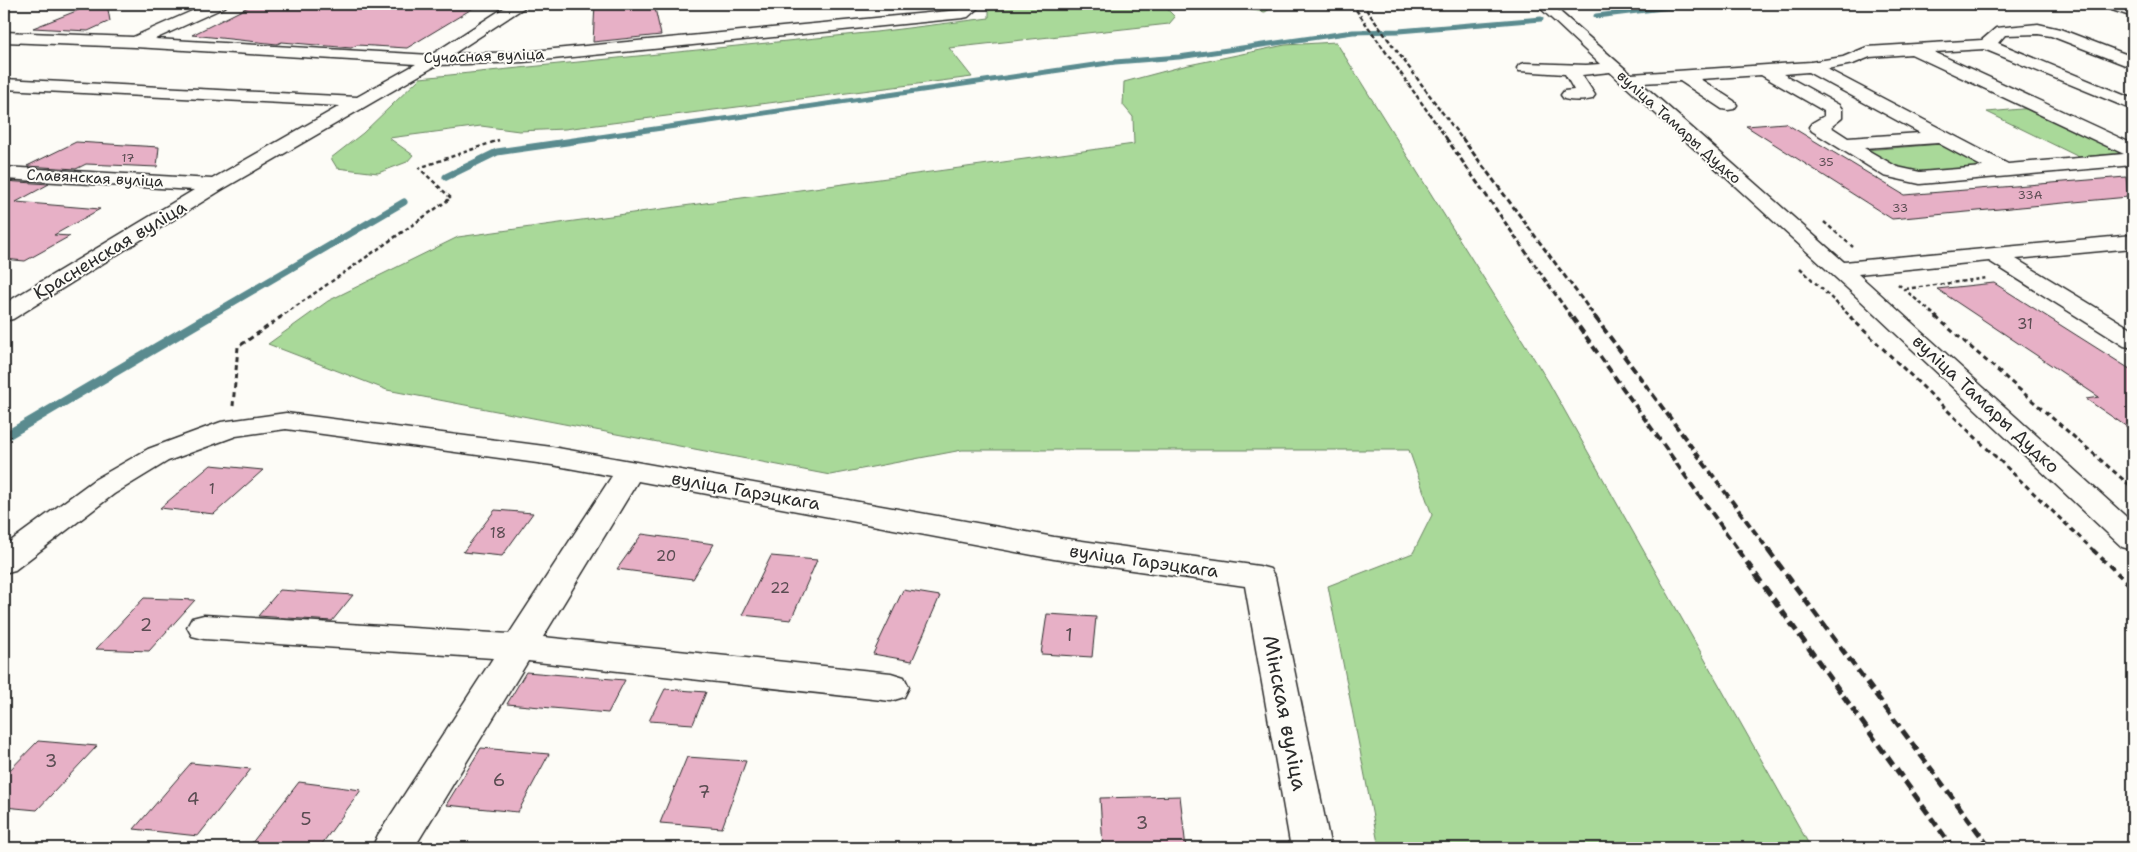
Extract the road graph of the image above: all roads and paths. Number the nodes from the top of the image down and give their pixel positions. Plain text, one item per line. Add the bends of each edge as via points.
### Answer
1 (220, 4) edge
2 (520, 4) edge
3 (1543, 4) edge
4 (2108, 4) edge
5 (968, 9) edge
6 (2133, 13) edge
7 (4, 37) edge
8 (135, 42) junction
9 (1986, 44) junction
10 (1914, 49) junction
11 (434, 60) junction
12 (2133, 63) edge
13 (1810, 67) junction
14 (1525, 68) dead end
15 (1570, 69) junction
16 (1764, 70) junction
17 (1620, 73) junction
18 (1684, 76) junction
19 (4, 84) edge
20 (1570, 95) dead end
21 (359, 102) junction
22 (1728, 105) dead end
23 (2133, 105) edge
24 (1942, 137) junction
25 (499, 140) dead end
26 (1844, 144) junction
27 (2133, 151) edge
28 (2133, 159) edge
29 (2006, 171) junction
30 (4, 173) edge
31 (216, 185) junction
32 (2133, 241) edge
33 (1993, 254) junction
34 (1838, 269) junction
35 (2024, 274) junction
36 (1866, 293) junction
37 (1827, 295) dead end
38 (4, 314) edge
39 (2133, 341) edge
40 (231, 428) junction
41 (630, 470) junction
42 (2133, 540) edge
43 (4, 562) edge
44 (1258, 577) joint
45 (204, 626) dead end
46 (519, 647) junction
47 (891, 687) dead end
48 (392, 848) edge
49 (1311, 848) edge

1 - 8 street
2 - 11 street, Красненская вуліца
3 - 17 street, вуліца Тамары Дудко
4 - 6 street
5 - 11 street, Сучасная вуліца via 552,54
7 - 8 street, Сучасная вуліца
8 - 11 street, Сучасная вуліца
9 - 10 street
9 - 12 street via 2001,31 2046,30
9 - 23 street
10 - 13 street via 1867,52 1847,61
10 - 27 street
11 - 21 street, Красненская вуліца
13 - 16 street
13 - 24 street
14 - 15 street
15 - 17 street
15 - 20 street via 1586,95
16 - 18 street
16 - 26 street via 1833,108 1833,118 1818,127
17 - 18 street
17 - 34 street, вуліца Тамары Дудко
18 - 22 street
19 - 21 street
21 - 31 street, Красненская вуліца
24 - 26 street
24 - 29 street
25 - 40 path via 419,168 451,198 238,347
26 - 29 street via 1891,172 1906,176 1920,178
28 - 29 street
30 - 31 street, Славянская вуліца
31 - 38 street, Красненская вуліца
32 - 33 street
33 - 34 street
33 - 35 street
34 - 36 street, вуліца Тамары Дудко
35 - 36 path
35 - 39 street
36 - 37 path
36 - 42 street, вуліца Тамары Дудко
40 - 41 street, вуліца Гарэцкага via 286,421 552,456
40 - 43 street, вуліца Гарэцкага via 158,455 104,487
41 - 44 street, вуліца Гарэцкага via 1054,548
41 - 46 street
44 - 49 street, Мінская вуліца
45 - 46 street
46 - 47 street
46 - 48 street

